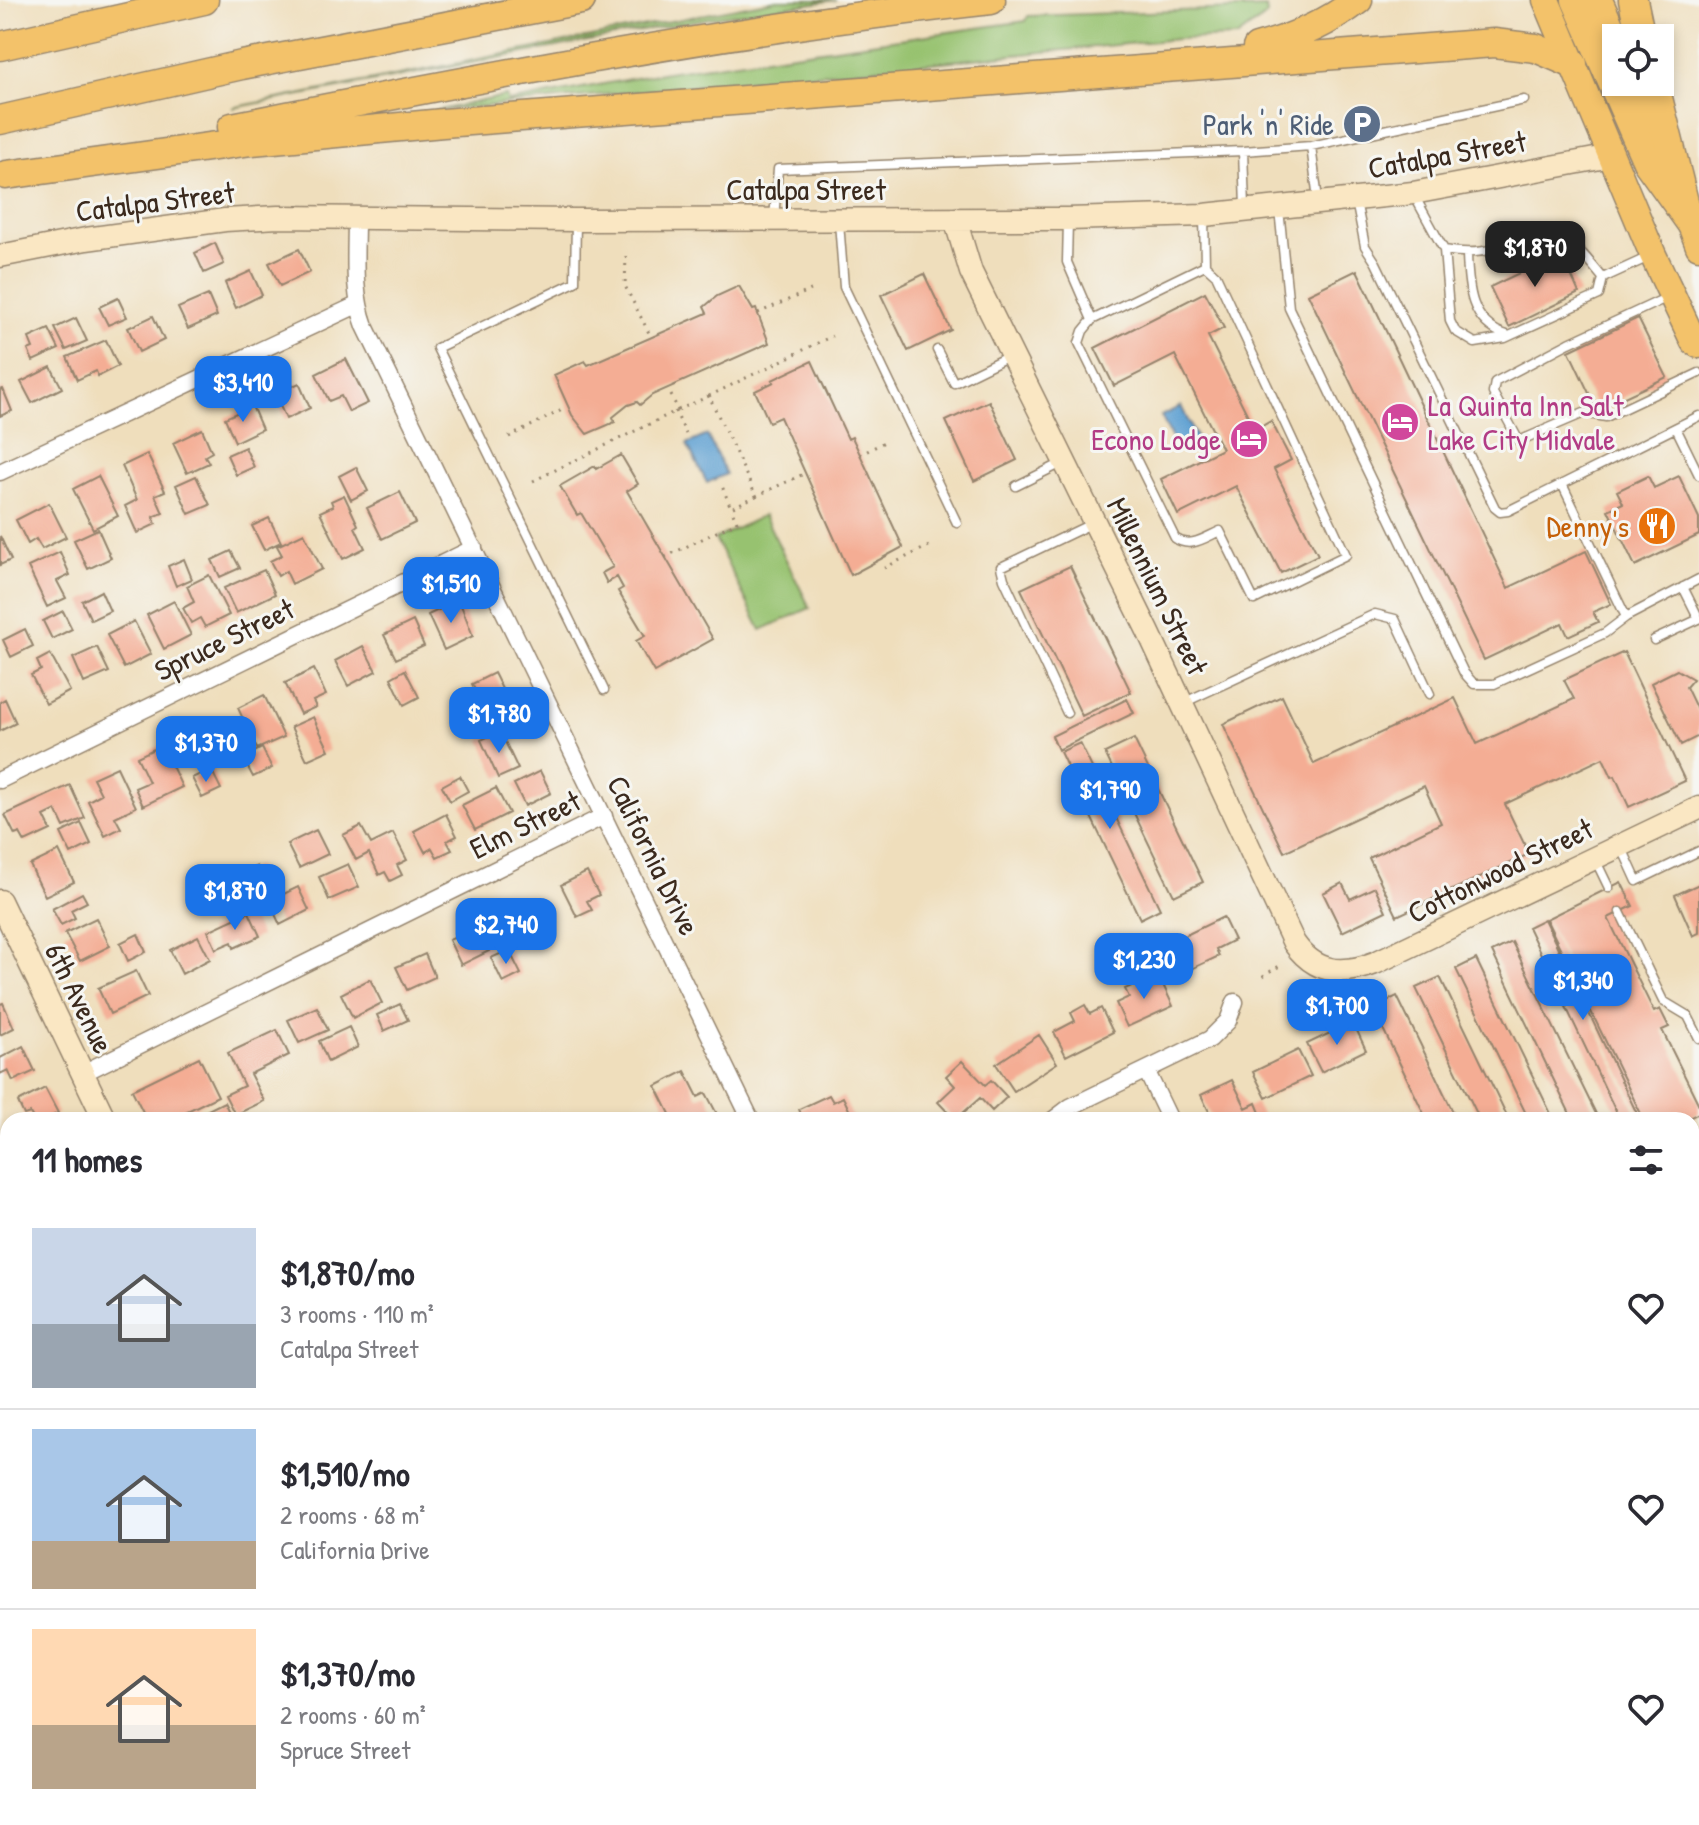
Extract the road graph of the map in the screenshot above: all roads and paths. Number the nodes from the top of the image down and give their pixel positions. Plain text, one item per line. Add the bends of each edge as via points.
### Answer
1 (204, 0) edge
2 (581, 0) edge
3 (991, 0) edge
4 (1358, 0) edge
5 (1546, 0) edge
6 (1576, 0) edge
7 (1599, 0) edge
8 (1633, 0) edge
9 (1609, 24) edge
10 (1638, 24) edge
11 (0, 46) edge
12 (1573, 64) junction
13 (1190, 65) junction
14 (1640, 96) edge
15 (1658, 96) edge
16 (1524, 100) dead end
17 (0, 120) edge
18 (1311, 146) junction
19 (1243, 151) junction
20 (1611, 156) junction
21 (3, 176) edge
22 (1413, 193) junction
23 (1356, 200) junction
24 (1318, 205) junction
25 (1279, 209) junction
26 (1245, 212) junction
27 (1204, 215) junction
28 (356, 218) junction
29 (774, 219) junction
30 (839, 219) junction
31 (955, 219) junction
32 (1068, 219) junction
33 (576, 220) junction
34 (1694, 234) edge
35 (1444, 250) junction
36 (1467, 254) junction
37 (1653, 255) junction
38 (0, 256) edge
39 (626, 256) dead end
40 (1205, 265) junction
41 (1603, 278) junction
42 (811, 290) dead end
43 (1672, 295) junction
44 (357, 305) junction
45 (758, 313) dead end
46 (1092, 320) junction
47 (832, 336) dead end
48 (1509, 336) junction
49 (651, 337) dead end
50 (1699, 345) edge
51 (937, 350) dead end
52 (1011, 355) junction
53 (1699, 373) edge
54 (671, 395) dead end
55 (709, 396) junction
56 (566, 408) dead end
57 (677, 410) junction
58 (1699, 416) edge
59 (1676, 428) junction
60 (686, 434) dead end
61 (509, 437) dead end
62 (884, 442) dead end
63 (860, 455) dead end
64 (1064, 462) junction
65 (0, 472) edge
66 (806, 473) dead end
67 (1699, 475) edge
68 (533, 481) dead end
69 (1562, 484) junction
70 (722, 486) dead end
71 (1016, 486) dead end
72 (756, 496) junction
73 (731, 508) junction
74 (957, 523) dead end
75 (1094, 523) junction
76 (933, 544) dead end
77 (474, 548) junction
78 (665, 557) dead end
79 (884, 568) dead end
80 (1699, 579) edge
81 (1683, 587) junction
82 (1626, 617) junction
83 (1699, 619) edge
84 (1654, 640) dead end
85 (604, 690) dead end
86 (1430, 694) dead end
87 (1182, 704) junction
88 (1067, 713) dead end
89 (0, 780) edge
90 (1699, 808) edge
91 (604, 816) junction
92 (1621, 845) junction
93 (1699, 851) edge
94 (1595, 858) junction
95 (1609, 888) dead end
96 (0, 901) edge
97 (1620, 912) dead end
98 (1281, 965) dead end
99 (1323, 968) joint
100 (1263, 976) dead end
101 (1235, 1002) dead end
102 (1699, 1011) edge
103 (1688, 1016) junction
104 (1699, 1038) edge
105 (1146, 1070) junction
106 (83, 1073) junction
107 (101, 1112) edge
108 (747, 1112) edge
109 (1063, 1112) edge
110 (1166, 1112) edge

1 - 11 highway
2 - 17 highway via 242,65
3 - 21 highway via 572,61
4 - 13 highway via 1292,38
5 - 12 main road
6 - 34 highway via 1647,162
7 - 9 main road
8 - 10 highway
12 - 13 highway via 1536,48 1494,43
12 - 20 main road
13 - 21 highway via 427,124 252,141
14 - 34 main road
15 - 34 highway
16 - 18 lane
18 - 19 lane
18 - 24 lane
19 - 26 lane
19 - 29 lane via 778,169
20 - 22 street, Catalpa Street
20 - 37 main road
22 - 23 street, Catalpa Street
22 - 35 lane
23 - 24 street, Catalpa Street
23 - 69 lane via 1365,246 1495,508 1508,511
24 - 25 street, Catalpa Street
25 - 26 street, Catalpa Street
25 - 82 lane via 1289,308 1464,673 1474,684 1494,684 1605,633
26 - 27 street, Catalpa Street
27 - 32 street, Catalpa Street
27 - 40 lane
28 - 33 street, Catalpa Street
28 - 38 street, Catalpa Street via 225,220
28 - 44 street, California Drive
29 - 30 street, Catalpa Street
29 - 33 street, Catalpa Street
30 - 31 street, Catalpa Street
30 - 74 lane via 844,287
31 - 32 street, Catalpa Street
31 - 52 street, Millennium Street via 971,272
32 - 46 lane via 1067,262
33 - 85 lane via 575,282 437,348
35 - 36 lane
35 - 48 lane via 1455,331 1475,343
36 - 41 lane via 1543,233 1561,236
36 - 48 lane via 1468,291 1476,310 1489,327
37 - 41 lane
37 - 43 main road
39 - 49 path via 625,286
40 - 46 lane
40 - 46 lane via 1216,275 1346,555 1281,587 1254,600 1220,531 1191,544 1175,538 1079,343
41 - 48 lane via 1599,295
42 - 45 path
43 - 50 main road
43 - 53 lane via 1495,382 1493,393 1519,441 1584,413 1606,417
44 - 65 street
44 - 77 street, California Drive
47 - 55 path
51 - 52 lane via 954,383
52 - 64 street, Millennium Street
54 - 57 path
55 - 57 path
55 - 72 path
56 - 61 path
57 - 60 path
57 - 68 path
58 - 59 lane
59 - 67 lane
59 - 69 lane
62 - 63 path
64 - 71 lane
64 - 75 street, Millennium Street
66 - 72 path
69 - 82 lane
70 - 73 path
72 - 73 path
73 - 78 path via 737,522
75 - 87 street, Millennium Street
75 - 88 lane via 1001,567
76 - 79 path
77 - 89 street, Spruce Street
77 - 91 street, California Drive
80 - 81 lane
81 - 82 lane
81 - 83 lane
83 - 84 lane
86 - 87 lane via 1395,619 1375,614
87 - 99 street, Millennium Street via 1294,943
90 - 92 street, Cottonwood Street
91 - 106 street, Elm Street
91 - 108 street, California Drive
92 - 93 lane via 1637,881
92 - 94 street, Cottonwood Street
94 - 95 lane
94 - 99 street, Cottonwood Street via 1359,970
96 - 106 street, 6th Avenue
97 - 103 lane via 1663,1001
98 - 100 path
101 - 105 street via 1228,1021 1210,1039
102 - 103 lane
103 - 104 lane
105 - 109 street
105 - 110 street
106 - 107 street, 6th Avenue

